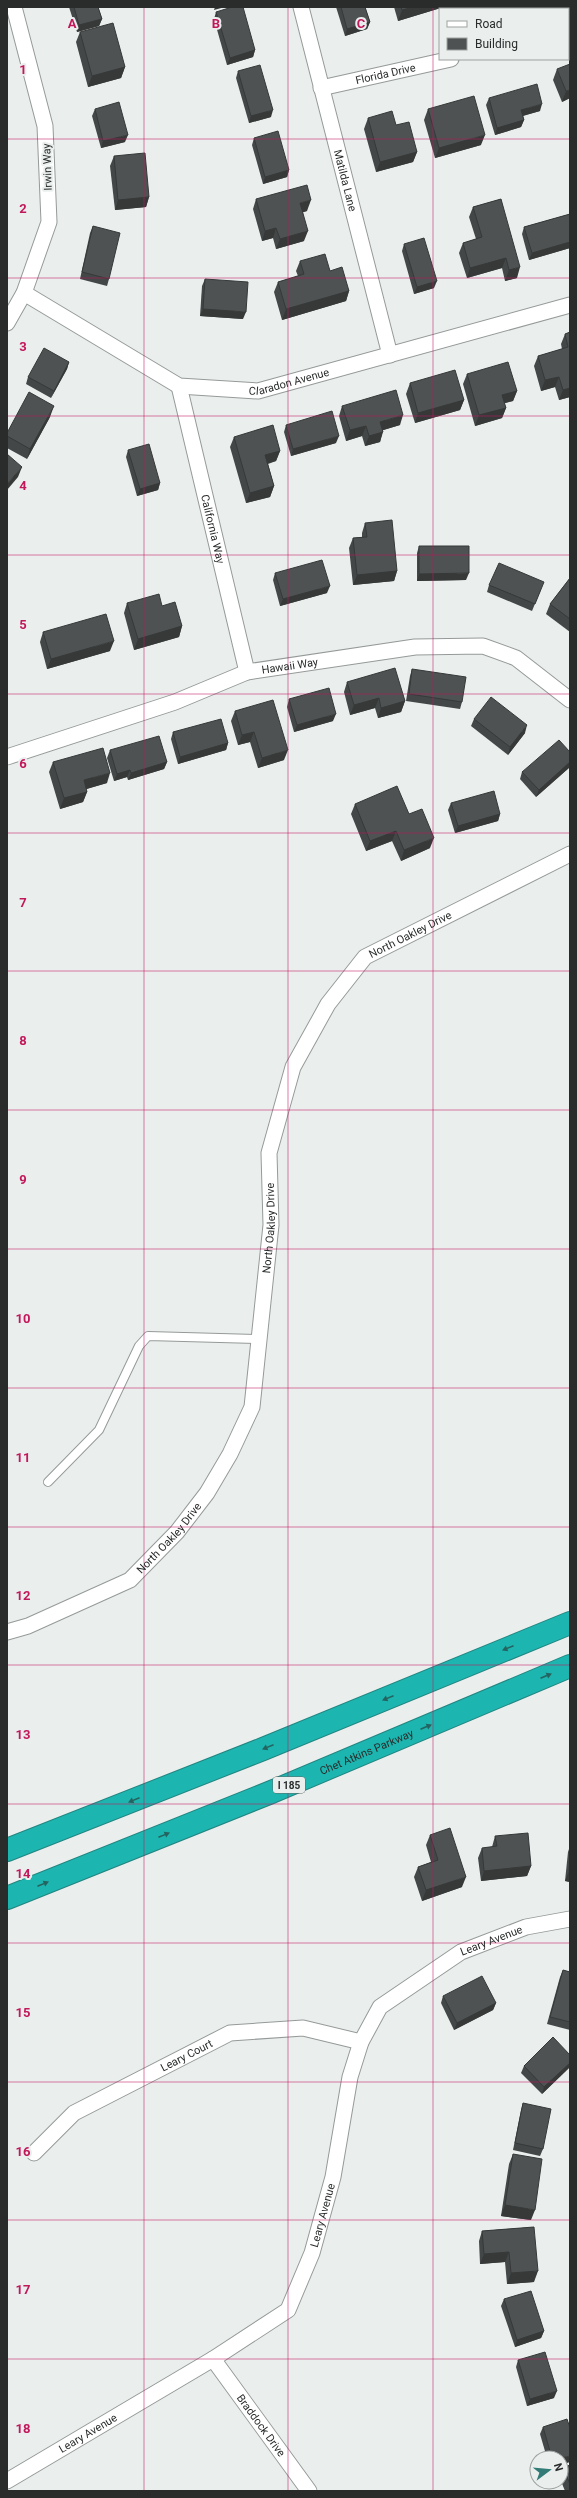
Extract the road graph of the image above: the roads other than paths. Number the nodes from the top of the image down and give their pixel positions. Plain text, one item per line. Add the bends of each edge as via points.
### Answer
1 (14, 7) edge
2 (302, 7) edge
3 (446, 60) edge
4 (321, 88) junction
5 (24, 293) junction
6 (570, 305) edge
7 (7, 323) edge
8 (390, 354) junction
9 (179, 386) junction
10 (247, 672) junction
11 (570, 700) edge
12 (7, 757) edge
13 (570, 854) edge
14 (259, 1339) junction
15 (48, 1482) dead end
16 (570, 1623) edge
17 (7, 1632) edge
18 (570, 1666) edge
19 (7, 1850) edge
20 (7, 1898) edge
21 (570, 1919) edge
22 (361, 2042) junction
23 (34, 2153) dead end
24 (213, 2359) junction
25 (7, 2481) edge
26 (309, 2491) edge

1 - 5 street, Irwin Way via 45,126 49,222
2 - 4 street, Matilda Lane
3 - 4 street, Florida Drive
4 - 8 street, Matilda Lane
5 - 7 street, Irwin Way
5 - 9 street, Claradon Avenue
6 - 8 street, Claradon Avenue
8 - 9 street, Claradon Avenue via 258,392
9 - 10 street, California Way
10 - 11 street, Hawaii Way via 415,647 483,646 516,658
10 - 12 street, Hawaii Way via 175,702
13 - 14 street, North Oakley Drive via 365,957 328,1004 293,1067 269,1153 271,1225
14 - 15 lane via 148,1336 139,1346 99,1430
14 - 17 street, North Oakley Drive via 252,1407 230,1454 207,1493 177,1532 130,1580 28,1626
16 -> 19 highway via 263,1749
20 -> 18 highway, Chet Atkins Parkway / I 185 via 269,1793
21 - 22 street, Leary Avenue via 526,1927 461,1952 380,2007
22 - 23 street, Leary Court via 303,2028 230,2033 74,2113
22 - 24 street, Leary Avenue via 350,2077 333,2177 312,2253 288,2310
24 - 25 street, Leary Avenue
24 - 26 street, Braddock Drive

